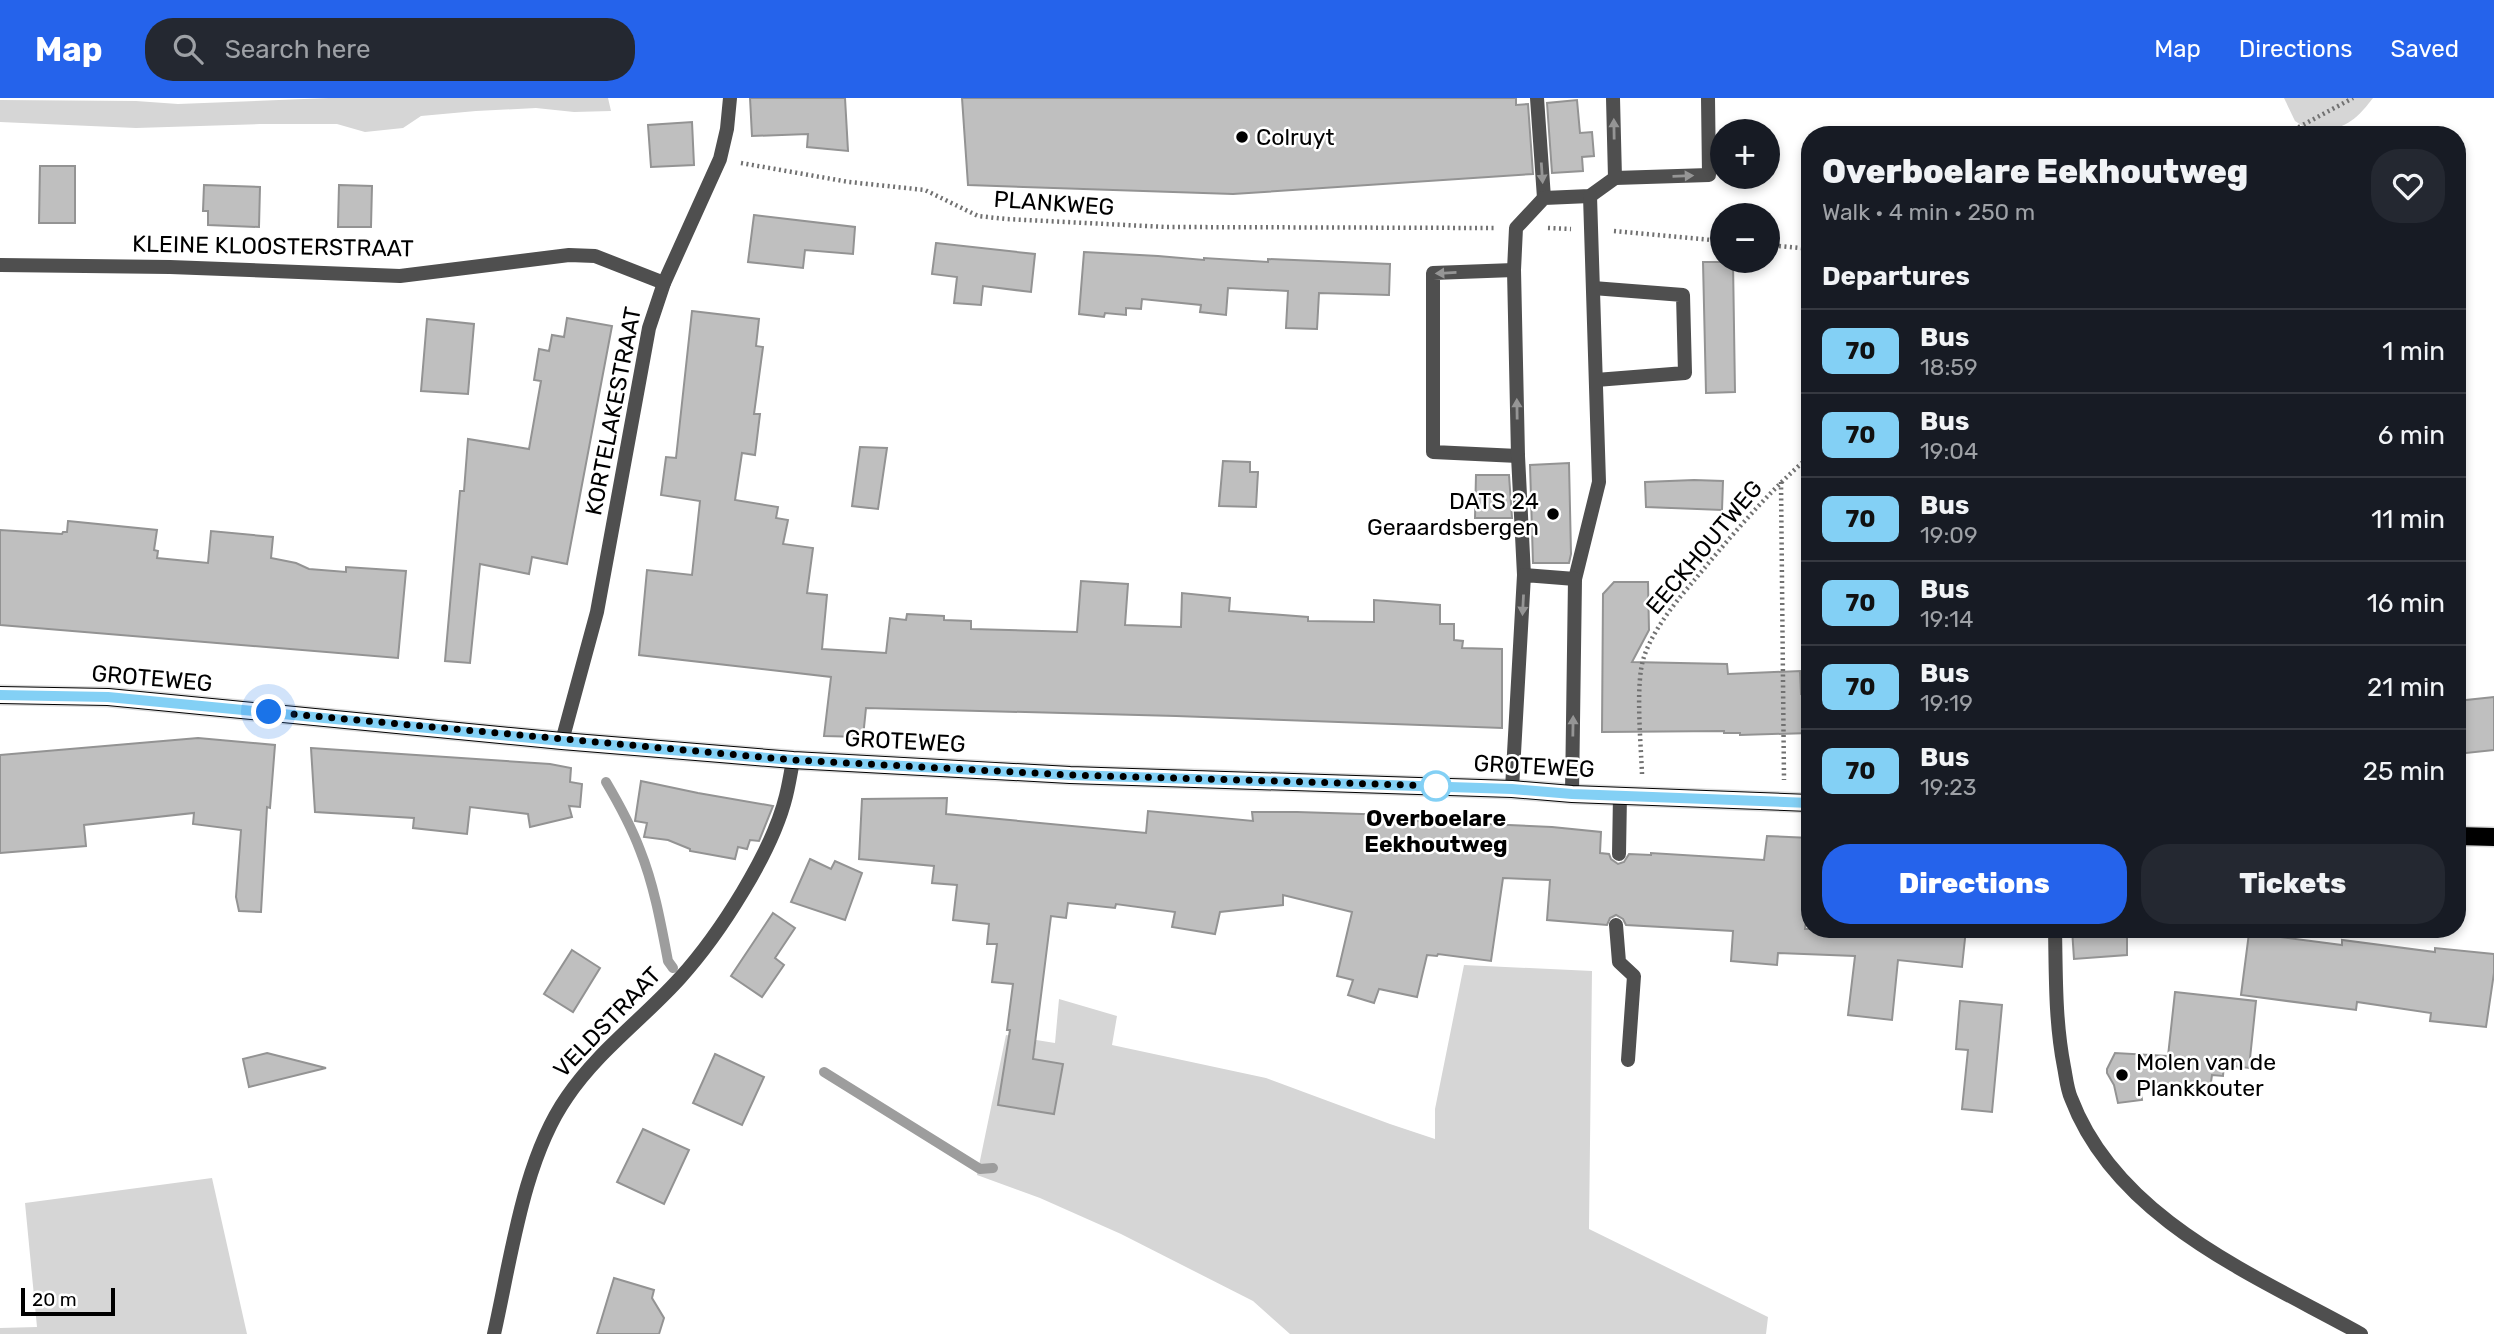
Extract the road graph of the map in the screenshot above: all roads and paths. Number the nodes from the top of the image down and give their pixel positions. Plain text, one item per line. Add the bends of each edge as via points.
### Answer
1 (730, 98) edge
2 (1537, 98) edge
3 (1613, 98) edge
4 (1709, 98) edge
5 (2353, 98) edge
6 (2301, 126) edge
7 (720, 159) junction
8 (1615, 178) junction
9 (1590, 196) junction
10 (1544, 198) junction
11 (1394, 226) dead end
12 (1642, 233) dead end
13 (1710, 240) edge
14 (1780, 246) edge
15 (1801, 248) edge
16 (0, 265) edge
17 (1514, 270) junction
18 (664, 283) junction
19 (1593, 288) junction
20 (1596, 380) junction
21 (1518, 456) junction
22 (1801, 464) edge
23 (1781, 482) junction
24 (1524, 575) junction
25 (1575, 579) junction
26 (0, 695) edge
27 (562, 741) junction
28 (793, 760) junction
29 (1512, 789) junction
30 (1572, 794) junction
31 (1620, 795) junction
32 (1642, 796) junction
33 (1785, 802) junction
34 (1801, 803) edge
35 (2466, 836) edge
36 (2494, 837) edge
37 (1619, 854) dead end
38 (1616, 925) dead end
39 (2055, 938) edge
40 (1628, 1060) dead end
41 (494, 1334) edge
42 (2361, 1334) edge

1 - 7 street, KORTELAKESTRAAT
2 -> 10 street
8 -> 3 street
8 -> 4 street via 1709,175
5 - 6 path
7 - 11 path, PLANKWEG via 925,190 978,216 1006,219 1166,227
7 - 18 street, KORTELAKESTRAAT
8 - 9 street
9 - 10 street
9 - 19 street
10 - 17 street via 1516,228
12 - 13 path
14 - 15 path
16 - 18 street, KLEINE KLOOSTERSTRAAT via 400,276 582,255
21 -> 17 street
17 -> 21 street via 1433,273 1433,452
18 - 27 street, KORTELAKESTRAAT via 649,328 597,612
19 - 20 street
19 - 20 street via 1683,295 1685,373
20 - 25 street via 1599,482
21 - 24 street
22 - 23 path, EECKHOUTWEG
23 - 32 path, EECKHOUTWEG via 1681,596 1643,657
23 - 33 path
24 - 25 street
24 -> 29 street
30 -> 25 street
26 - 27 main road, GROTEWEG via 108,697
27 - 28 main road, GROTEWEG
28 - 29 main road, GROTEWEG via 1070,775
28 - 41 street, VELDSTRAAT via 786,798 763,856 729,914 680,978 589,1068 565,1099 533,1162
29 - 30 main road, GROTEWEG
30 - 31 main road, GROTEWEG
31 - 32 main road, GROTEWEG
31 - 37 street
32 - 33 main road, GROTEWEG
33 - 34 main road, GROTEWEG
35 - 36 main road
38 - 40 street via 1619,962 1634,976
39 - 42 street via 2057,1032 2067,1084 2101,1156 2145,1204 2193,1241

